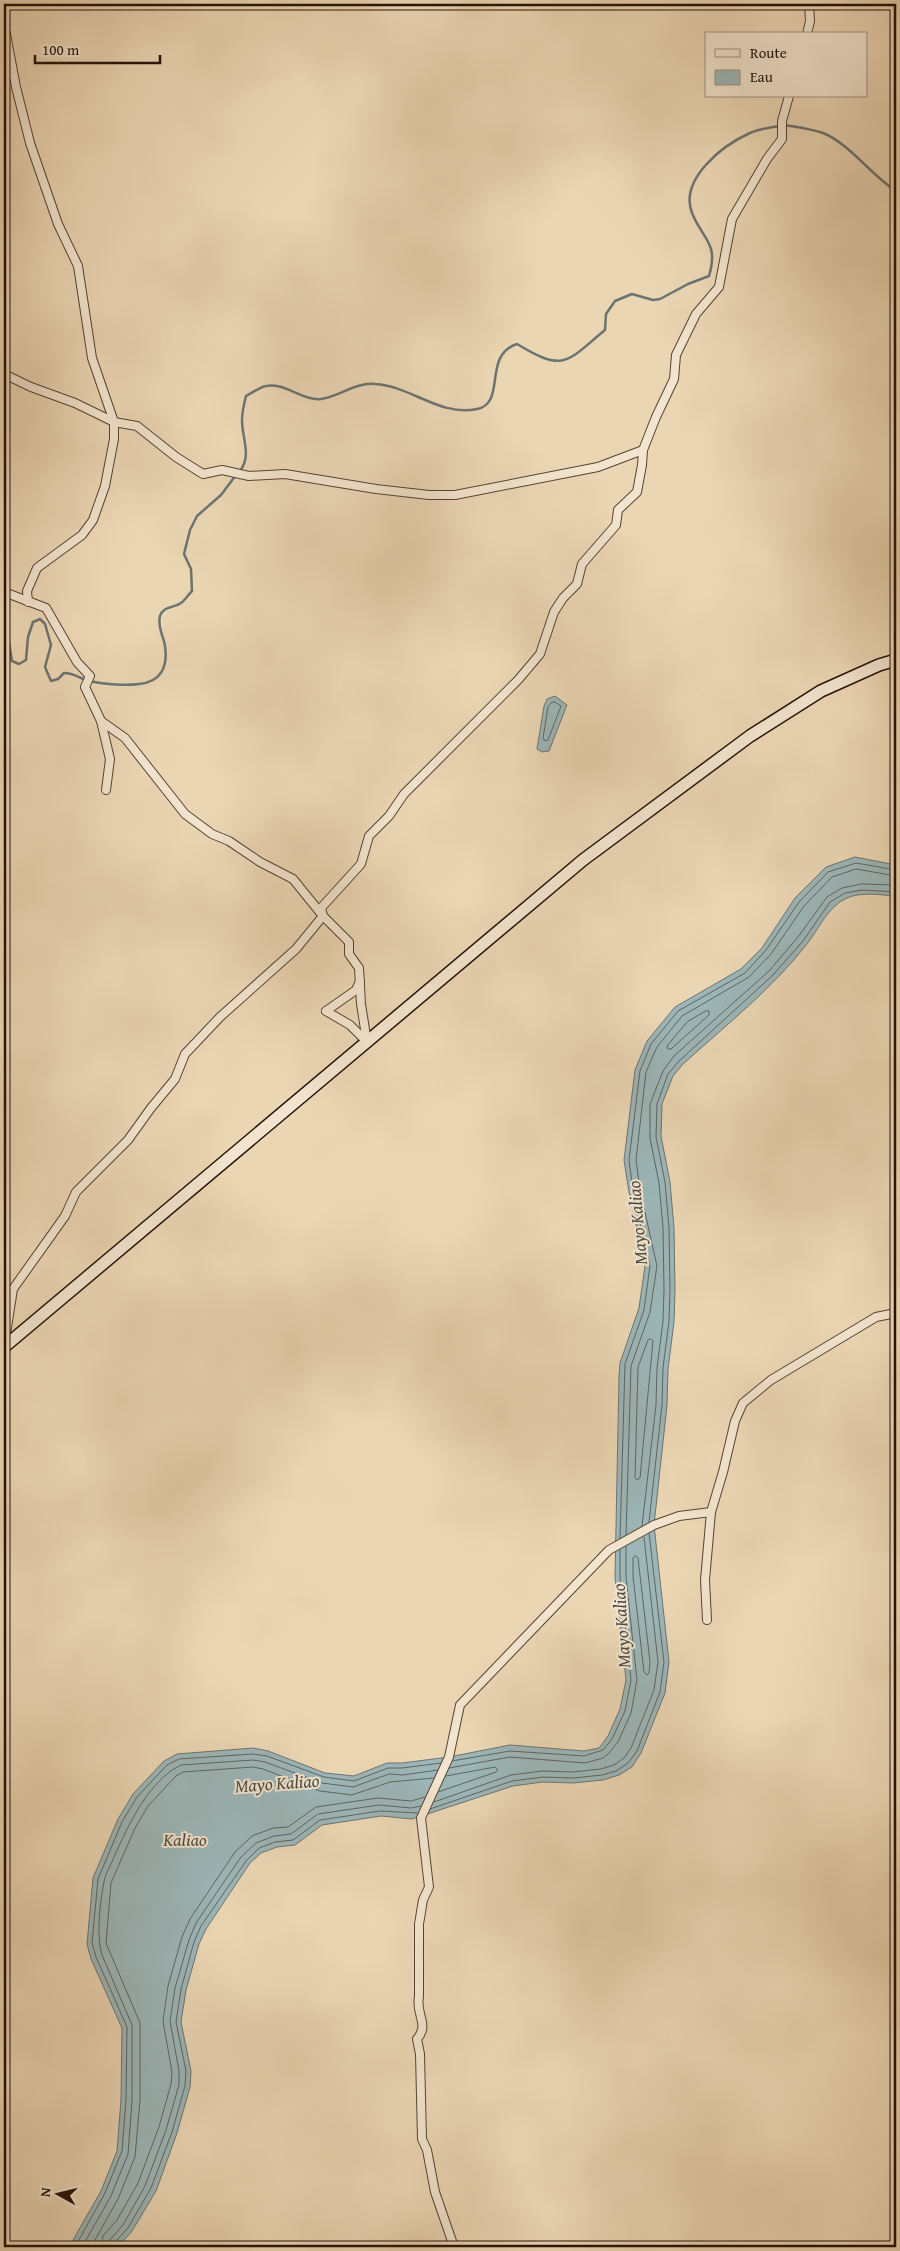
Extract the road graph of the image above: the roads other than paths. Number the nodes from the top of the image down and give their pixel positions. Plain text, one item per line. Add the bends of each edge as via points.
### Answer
1 (809, 4) edge
2 (4, 24) edge
3 (807, 32) edge
4 (788, 98) edge
5 (4, 374) edge
6 (114, 422) junction
7 (643, 450) junction
8 (4, 592) edge
9 (28, 602) junction
10 (896, 660) edge
11 (101, 721) junction
12 (106, 790) dead end
13 (323, 916) junction
14 (361, 980) junction
15 (367, 1042) junction
16 (896, 1313) edge
17 (4, 1347) edge
18 (710, 1512) junction
19 (707, 1620) dead end
20 (454, 2247) edge

1 - 3 street
2 - 6 street via 30,143 58,224 78,266 92,358
4 - 7 street via 782,121 782,139 732,219 719,287 696,314 676,355 674,379
5 - 6 street
6 - 7 street via 137,426 203,474 222,470 250,476 285,474 429,495 455,495 598,468
6 - 9 street via 105,486 93,520 82,535 37,568 27,591
7 - 13 street via 637,492 618,510 616,525 582,564 577,584 562,598 554,612 540,654 404,794 389,816 369,836 361,864 322,908
8 - 9 street
9 - 11 street via 46,608 77,662 90,676 85,687
10 - 15 main road via 821,691 750,736 583,860
11 - 12 street via 110,759
11 - 13 street via 125,738 185,814 212,834 293,879
13 - 14 street via 349,942 348,954 359,968
13 - 17 street via 296,949 220,1017 185,1054 175,1079 128,1140 76,1192 65,1216 13,1288
14 - 15 street
14 - 15 street via 356,990 326,1010 350,1025
15 - 17 main road
16 - 18 street via 876,1317 771,1380 743,1404 735,1421
18 - 19 street
18 - 20 street via 678,1516 654,1525 609,1550 492,1669 458,1709 449,1757 421,1818 429,1887 419,1924 417,2006 424,2026 417,2039 422,2139 434,2192

